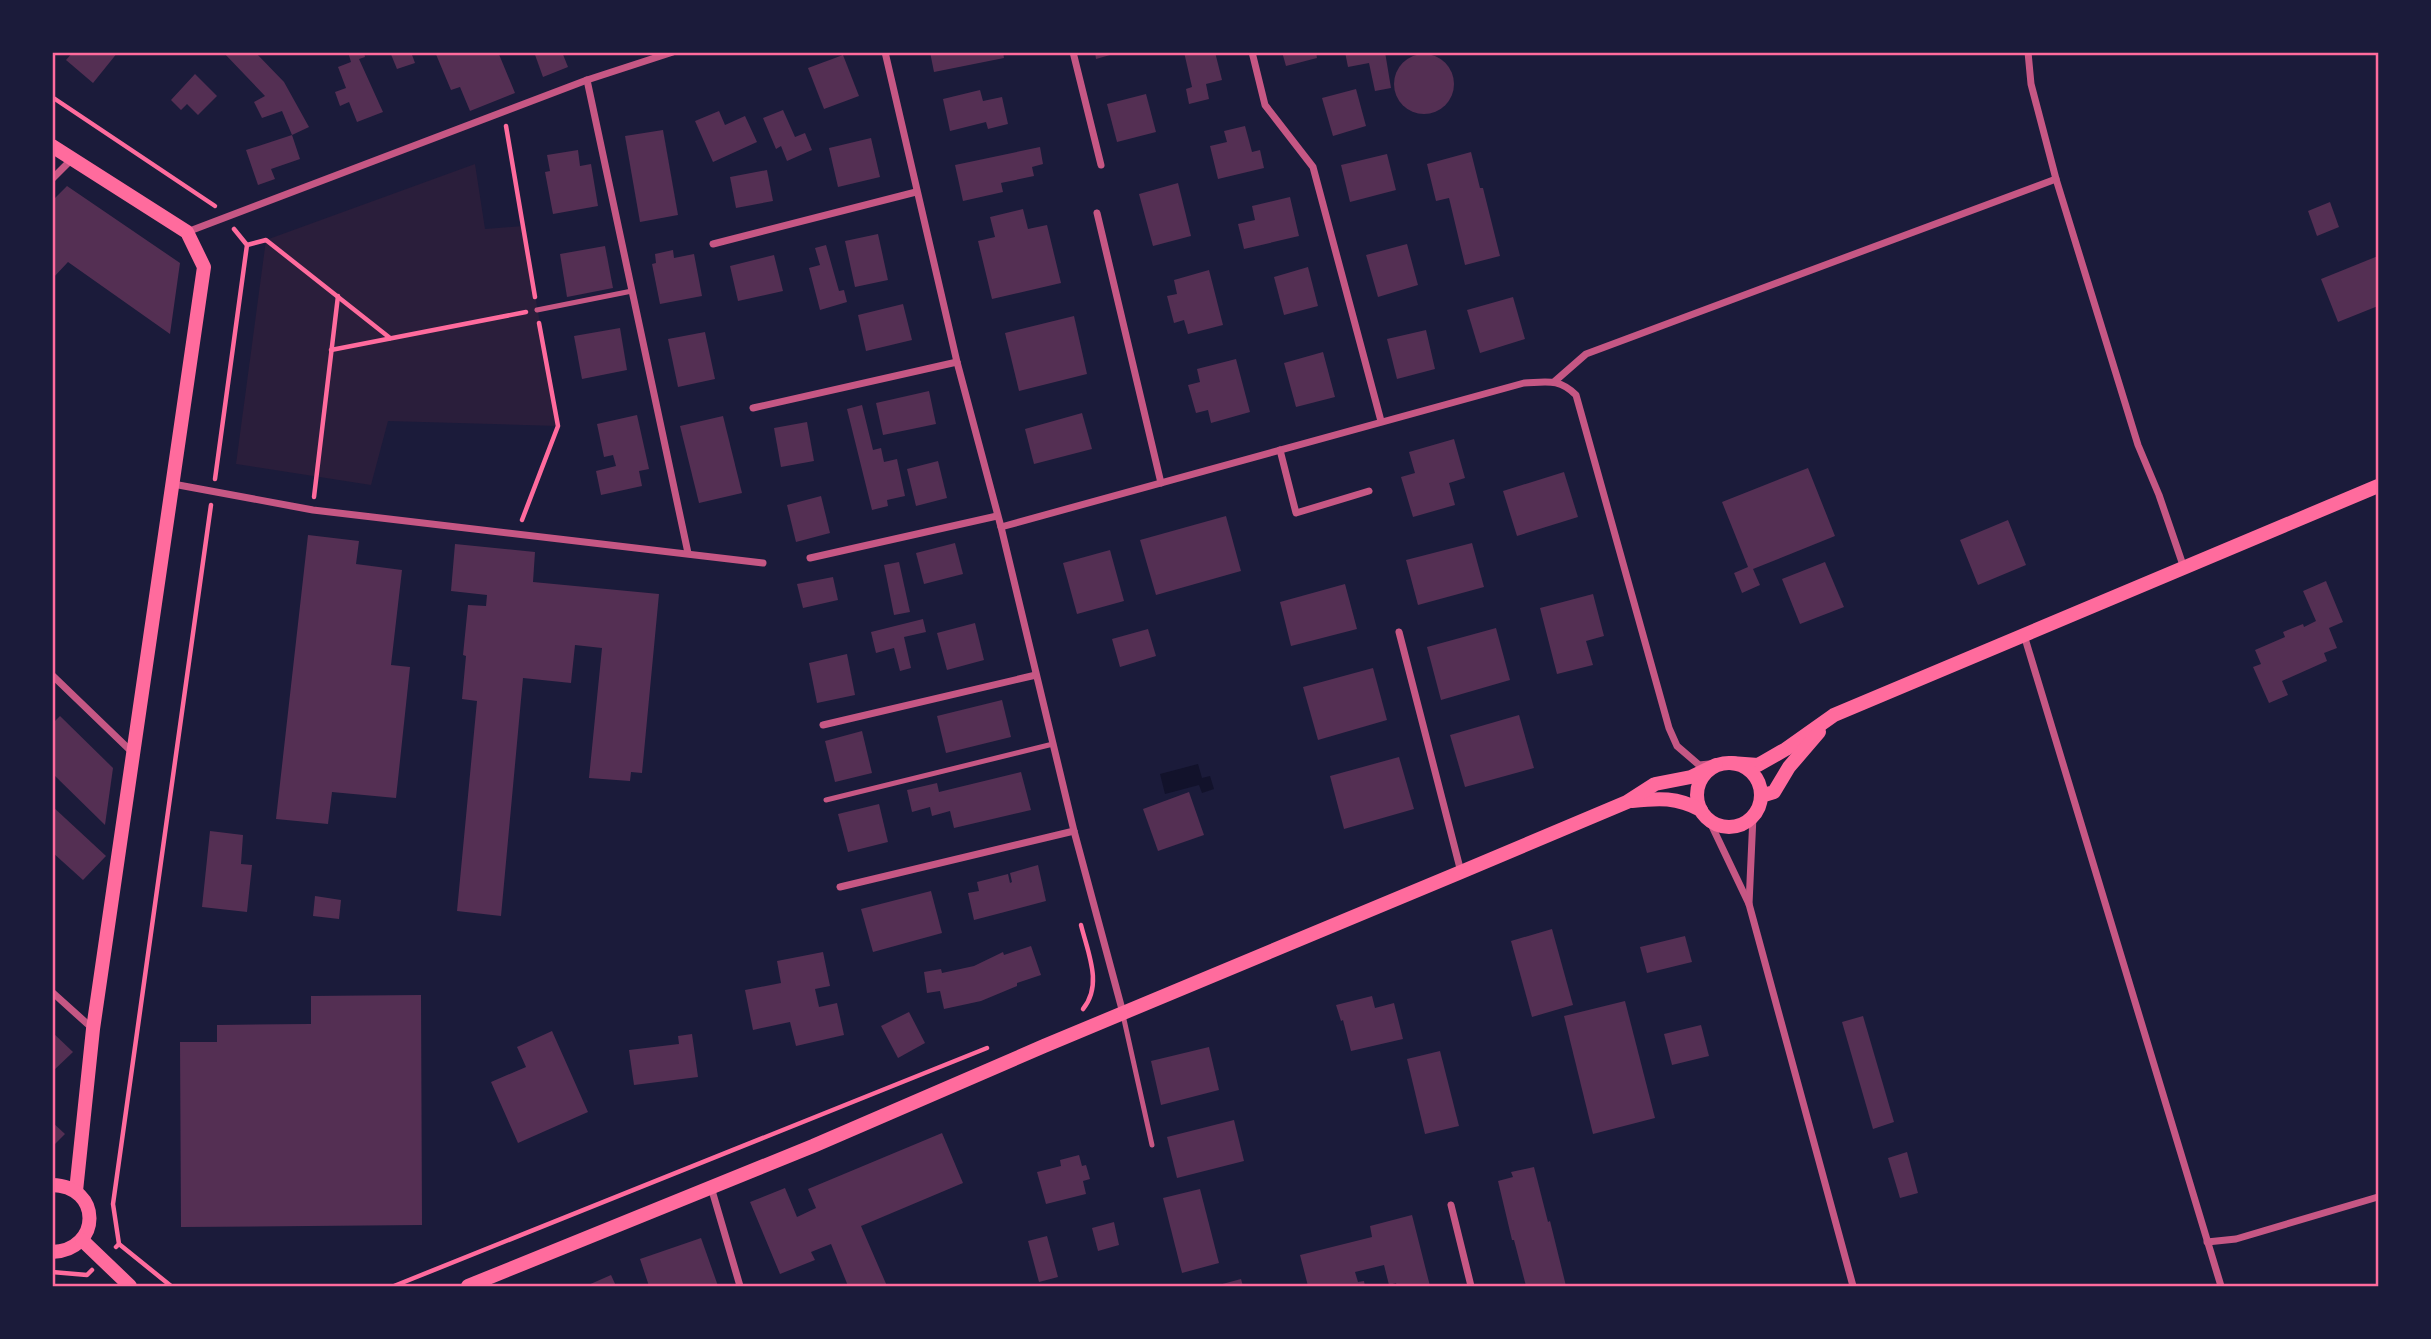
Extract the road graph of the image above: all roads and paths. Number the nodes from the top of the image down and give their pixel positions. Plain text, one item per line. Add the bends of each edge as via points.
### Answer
1 (673, 52) edge
2 (885, 52) edge
3 (1073, 52) edge
4 (1252, 52) edge
5 (2028, 52) edge
6 (587, 80) junction
7 (52, 97) edge
8 (504, 112) junction
9 (52, 146) edge
10 (72, 159) junction
11 (1101, 165) dead end
12 (52, 179) edge
13 (2056, 179) junction
14 (916, 192) junction
15 (1097, 213) dead end
16 (225, 218) junction
17 (187, 232) junction
18 (713, 244) dead end
19 (247, 245) junction
20 (632, 292) junction
21 (338, 296) junction
22 (537, 310) junction
23 (391, 338) junction
24 (331, 350) junction
25 (957, 362) junction
26 (1554, 382) junction
27 (753, 408) dead end
28 (1381, 421) junction
29 (1280, 450) junction
30 (1161, 483) junction
31 (173, 484) junction
32 (2378, 486) edge
33 (1369, 491) dead end
34 (213, 492) junction
35 (313, 510) junction
36 (997, 516) junction
37 (1001, 527) junction
38 (515, 533) junction
39 (688, 553) junction
40 (810, 558) dead end
41 (763, 563) dead end
42 (2184, 568) junction
43 (1399, 632) dead end
44 (2024, 635) junction
45 (52, 675) edge
46 (1036, 675) junction
47 (1834, 715) junction
48 (823, 725) dead end
49 (1053, 744) junction
50 (134, 755) junction
51 (1722, 764) junction
52 (1761, 796) junction
53 (826, 800) dead end
54 (1627, 802) junction
55 (1705, 815) junction
56 (1753, 816) junction
57 (1074, 831) junction
58 (1461, 872) junction
59 (840, 887) dead end
60 (1749, 904) junction
61 (52, 992) edge
62 (1123, 1013) junction
63 (93, 1029) junction
64 (1152, 1145) dead end
65 (52, 1185) edge
66 (711, 1186) junction
67 (76, 1191) junction
68 (2378, 1197) edge
69 (1451, 1205) dead end
70 (82, 1240) junction
71 (2207, 1242) junction
72 (119, 1244) junction
73 (52, 1252) edge
74 (103, 1260) junction
75 (52, 1272) edge
76 (130, 1286) edge
77 (171, 1286) edge
78 (468, 1286) edge
79 (740, 1286) edge
80 (1471, 1286) edge
81 (1853, 1286) edge
82 (2221, 1286) edge

1 - 6 street
2 - 14 street
3 - 11 street
4 - 28 street via 1265,105 1313,167
5 - 13 street via 2031,84
6 - 8 street
6 - 20 street
7 - 16 path via 213,203
8 - 16 street
8 - 22 path
9 - 10 main road
10 - 12 street
10 - 17 main road
13 - 26 street via 1586,354
13 - 42 street via 2138,445
14 - 18 street
14 - 25 street
15 - 30 street
16 - 17 street
16 - 19 path
17 - 31 main road via 204,267
19 - 21 path via 266,240
19 - 34 path
20 - 22 lane
20 - 39 street
21 - 23 path
21 - 24 path
22 - 23 path
22 - 38 path via 558,426
23 - 24 path
24 - 35 path
25 - 27 street
25 - 36 street
26 - 28 street via 1524,383
26 - 51 street via 1565,384 1576,395 1669,728 1677,746 1699,765
28 - 29 street
29 - 30 street
29 - 33 street via 1296,513
30 - 37 street
31 - 34 street
31 - 50 main road
32 - 42 main road
34 - 35 street
34 - 72 path via 113,1204
35 - 38 street
36 - 37 street
36 - 40 street
37 - 46 street
38 - 39 street
39 - 41 street
42 - 44 main road
43 - 58 street
44 - 47 main road
44 - 71 street
45 - 50 street
46 - 48 street
46 - 49 street
47 - 51 main road via 1758,765
47 - 52 main road via 1789,767 1774,792
49 - 53 lane
49 - 57 street
50 - 63 main road
51 - 52 main road via 1741,765 1756,778
51 - 54 main road via 1691,777 1655,784
51 - 55 main road via 1700,779 1697,800
52 - 56 main road
54 - 55 main road via 1677,799
54 - 58 main road
55 - 56 main road via 1727,827
55 - 60 street
56 - 60 street
57 - 59 street
57 - 62 street
58 - 62 main road
60 - 81 street
61 - 63 street
62 - 64 lane
62 - 66 main road
63 - 67 main road
65 - 67 main road
66 - 78 main road
66 - 79 street
67 - 70 main road via 84,1199 90,1220
68 - 71 street via 2236,1239
69 - 80 street
70 - 73 main road via 72,1248
70 - 74 main road
71 - 82 street
72 - 74 path
72 - 77 path
74 - 75 path via 87,1275
74 - 76 main road

